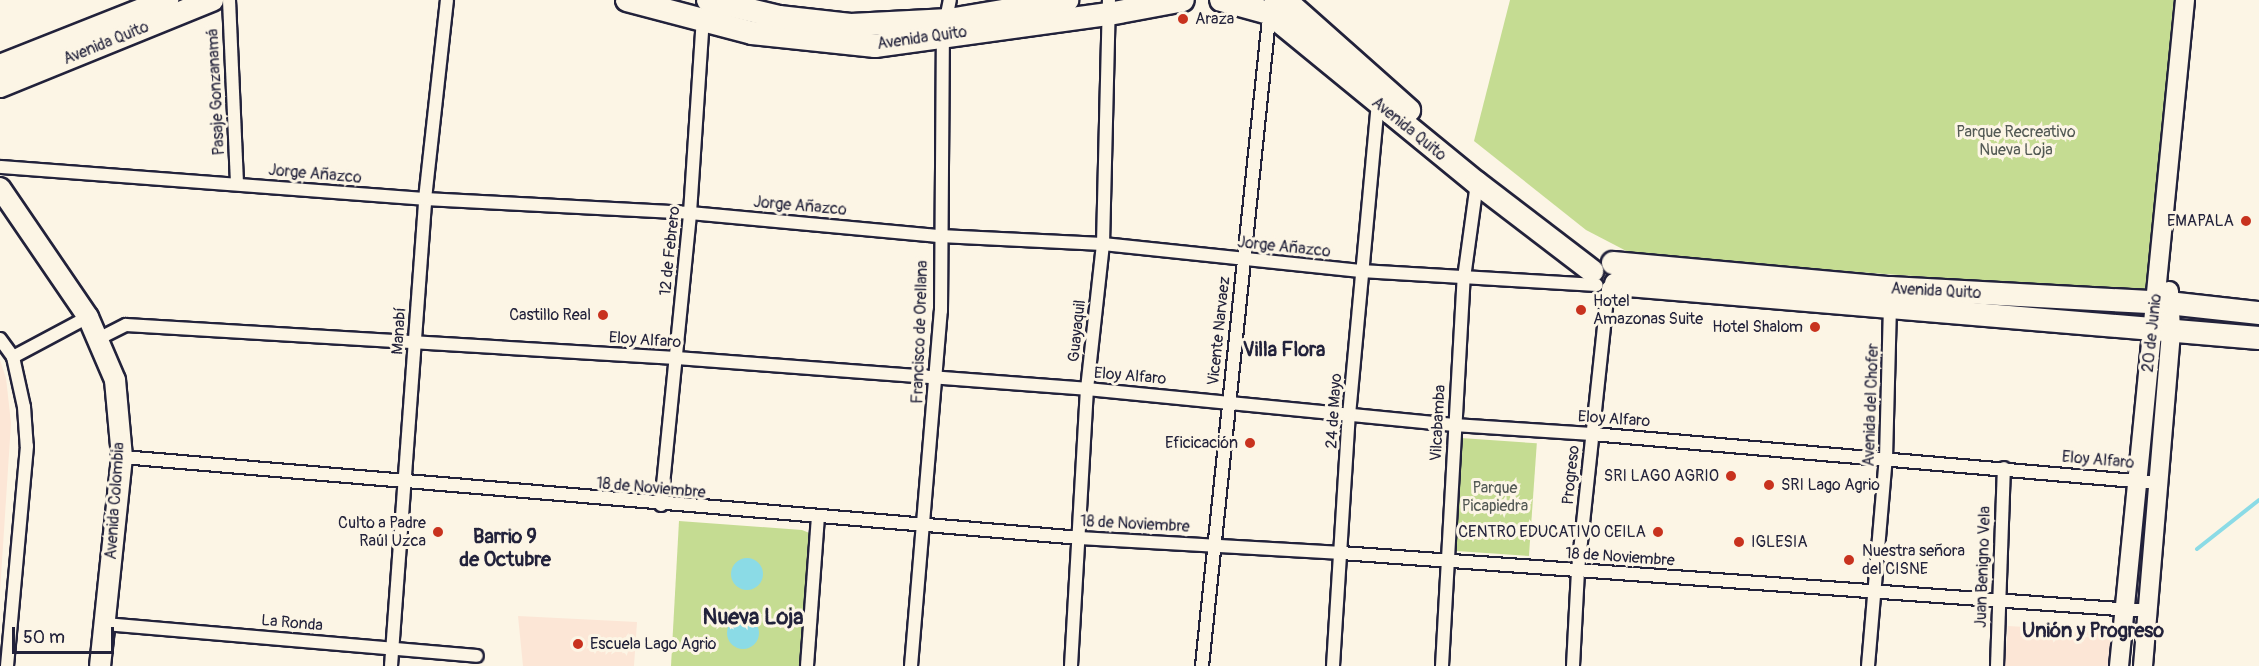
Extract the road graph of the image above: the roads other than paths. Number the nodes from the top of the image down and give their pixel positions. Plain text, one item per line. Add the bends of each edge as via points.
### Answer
1 (167, 0) edge
2 (212, 0) edge
3 (229, 0) edge
4 (447, 0) edge
5 (627, 0) edge
6 (1067, 0) edge
7 (1183, 0) edge
8 (1221, 0) edge
9 (2185, 0) edge
10 (2196, 0) edge
11 (1275, 4) edge
12 (705, 6) edge
13 (1109, 7) edge
14 (947, 18) edge
15 (0, 66) edge
16 (0, 86) edge
17 (1381, 96) junction
18 (0, 167) edge
19 (237, 182) junction
20 (1477, 183) junction
21 (0, 188) edge
22 (425, 199) junction
23 (690, 213) junction
24 (940, 236) junction
25 (1103, 244) junction
26 (1244, 260) junction
27 (1361, 271) junction
28 (1604, 275) junction
29 (1464, 278) junction
30 (1890, 298) junction
31 (2162, 302) junction
32 (2259, 313) edge
33 (88, 317) junction
34 (2162, 329) junction
35 (100, 338) junction
36 (2259, 338) edge
37 (0, 339) edge
38 (415, 342) junction
39 (13, 357) junction
40 (676, 358) junction
41 (936, 377) junction
42 (1087, 389) junction
43 (1228, 401) junction
44 (1349, 415) junction
45 (1454, 425) junction
46 (1592, 434) junction
47 (122, 457) junction
48 (1886, 458) junction
49 (2004, 468) junction
50 (2135, 480) junction
51 (404, 483) junction
52 (2158, 483) junction
53 (661, 505) junction
54 (818, 516) junction
55 (923, 523) junction
56 (1081, 538) junction
57 (1212, 544) junction
58 (1341, 553) junction
59 (1448, 561) junction
60 (1578, 570) junction
61 (1875, 592) junction
62 (1998, 600) junction
63 (2123, 608) junction
64 (2147, 612) junction
65 (105, 624) junction
66 (392, 648) junction
67 (477, 656) dead end
68 (7, 666) edge
69 (100, 666) edge
70 (391, 666) edge
71 (807, 666) edge
72 (911, 666) edge
73 (1071, 666) edge
74 (1202, 666) edge
75 (1334, 666) edge
76 (1442, 666) edge
77 (1573, 666) edge
78 (1868, 666) edge
79 (1997, 666) edge
80 (2119, 666) edge
81 (2143, 666) edge

1 - 15 highway, Avenida Quito
2 - 16 highway, Avenida Quito
3 - 19 street, Pasaje Gonzanamá
4 - 22 street, Manabí
5 - 12 highway, Avenida Quito
6 - 14 highway, Avenida Quito
7 - 13 highway, Avenida Quito
8 - 11 highway, Avenida Quito
9 - 31 street, 20 de Junio
10 - 31 street, 20 de Junio
11 - 17 highway, Avenida Quito
11 - 26 street, Vicente Narvaez
12 - 14 highway, Avenida Quito via 851,25
12 - 23 street, 12 de Febrero
13 - 14 highway, Avenida Quito
13 - 25 street, Guayaquil
14 - 24 street, Francisco de Orellana
17 - 20 highway, Avenida Quito
17 - 27 street, 24 de Mayo
17 - 28 highway, Avenida Quito via 1452,147
18 - 19 street, Jorge Añazco
19 - 22 street, Jorge Añazco
20 - 28 highway, Avenida Quito
20 - 29 street, Vilcabamba
21 - 33 main road, Avenida Colombia
22 - 23 street, Jorge Añazco
22 - 38 street, Manabí
23 - 24 street, Jorge Añazco
23 - 40 street, 12 de Febrero
24 - 25 street, Jorge Añazco
24 - 41 street, Francisco de Orellana
25 - 26 street, Jorge Añazco
25 - 42 street, Guayaquil
26 - 27 street, Jorge Añazco
26 - 43 street, Vicente Narvaez
27 - 29 street, Jorge Añazco
27 - 44 street, 24 de Mayo
28 - 29 street, Jorge Añazco
28 - 30 highway, Avenida Quito
28 - 46 street, Progreso
29 - 45 street, Vilcabamba
30 - 31 highway, Avenida Quito
30 - 34 highway, Avenida Quito
30 - 48 street, Avenida del Chofer
31 - 32 highway, Avenida Quito
31 - 34 street, 20 de Junio
33 - 35 main road, Avenida Colombia
33 - 39 street
34 - 36 highway, Avenida Quito
34 - 50 street, 20 de Junio
34 - 52 street, 20 de Junio
35 - 38 street, Eloy Alfaro via 126,326
35 - 47 main road, Avenida Colombia via 115,380
37 - 39 street
38 - 40 street, Eloy Alfaro
38 - 51 street, Manabí
39 - 68 street via 24,407 27,446
40 - 41 street, Eloy Alfaro
40 - 53 street, 12 de Febrero
41 - 42 street, Eloy Alfaro
41 - 55 street, Francisco de Orellana
42 - 43 street, Eloy Alfaro
42 - 56 street, Guayaquil
43 - 44 street, Eloy Alfaro
43 - 57 street, Vicente Narvaez
44 - 45 street, Eloy Alfaro
44 - 58 street, 24 de Mayo
45 - 46 street, Eloy Alfaro
45 - 59 street, Vilcabamba
46 - 48 street, Eloy Alfaro
46 - 60 street, Progreso
47 - 51 street, 18 de Noviembre
47 - 65 main road, Avenida Colombia
48 - 49 street, Eloy Alfaro
48 - 61 street, Avenida del Chofer
49 - 50 street, Eloy Alfaro
49 - 62 street, Juan Benigno Vela
50 - 52 street, Eloy Alfaro
50 - 63 street, 20 de Junio
51 - 53 street, 18 de Noviembre
51 - 66 street, Manabí
52 - 64 street, 20 de Junio
53 - 54 street, 18 de Noviembre
54 - 55 street, 18 de Noviembre
54 - 71 street
55 - 56 street, 18 de Noviembre
55 - 72 street, Francisco de Orellana
56 - 57 street, 18 de Noviembre
56 - 73 street, Guayaquil
57 - 58 street, 18 de Noviembre
57 - 74 street, Vicente Narvaez
58 - 59 street, 18 de Noviembre
58 - 75 street, 24 de Mayo
59 - 60 street, 18 de Noviembre
59 - 76 street, Vilcabamba
60 - 61 street, 18 de Noviembre
60 - 77 street, Progreso
61 - 62 street, 18 de Noviembre
61 - 78 street, Avenida del Chofer
62 - 63 street, 18 de Noviembre
62 - 79 street, Juan Benigno Vela
63 - 64 street, 18 de Noviembre
63 - 80 street, 20 de Junio
64 - 81 street, 20 de Junio
65 - 66 street, La Ronda
65 - 69 main road, Avenida Colombia
66 - 67 street, La Ronda
66 - 70 street, Manabí

